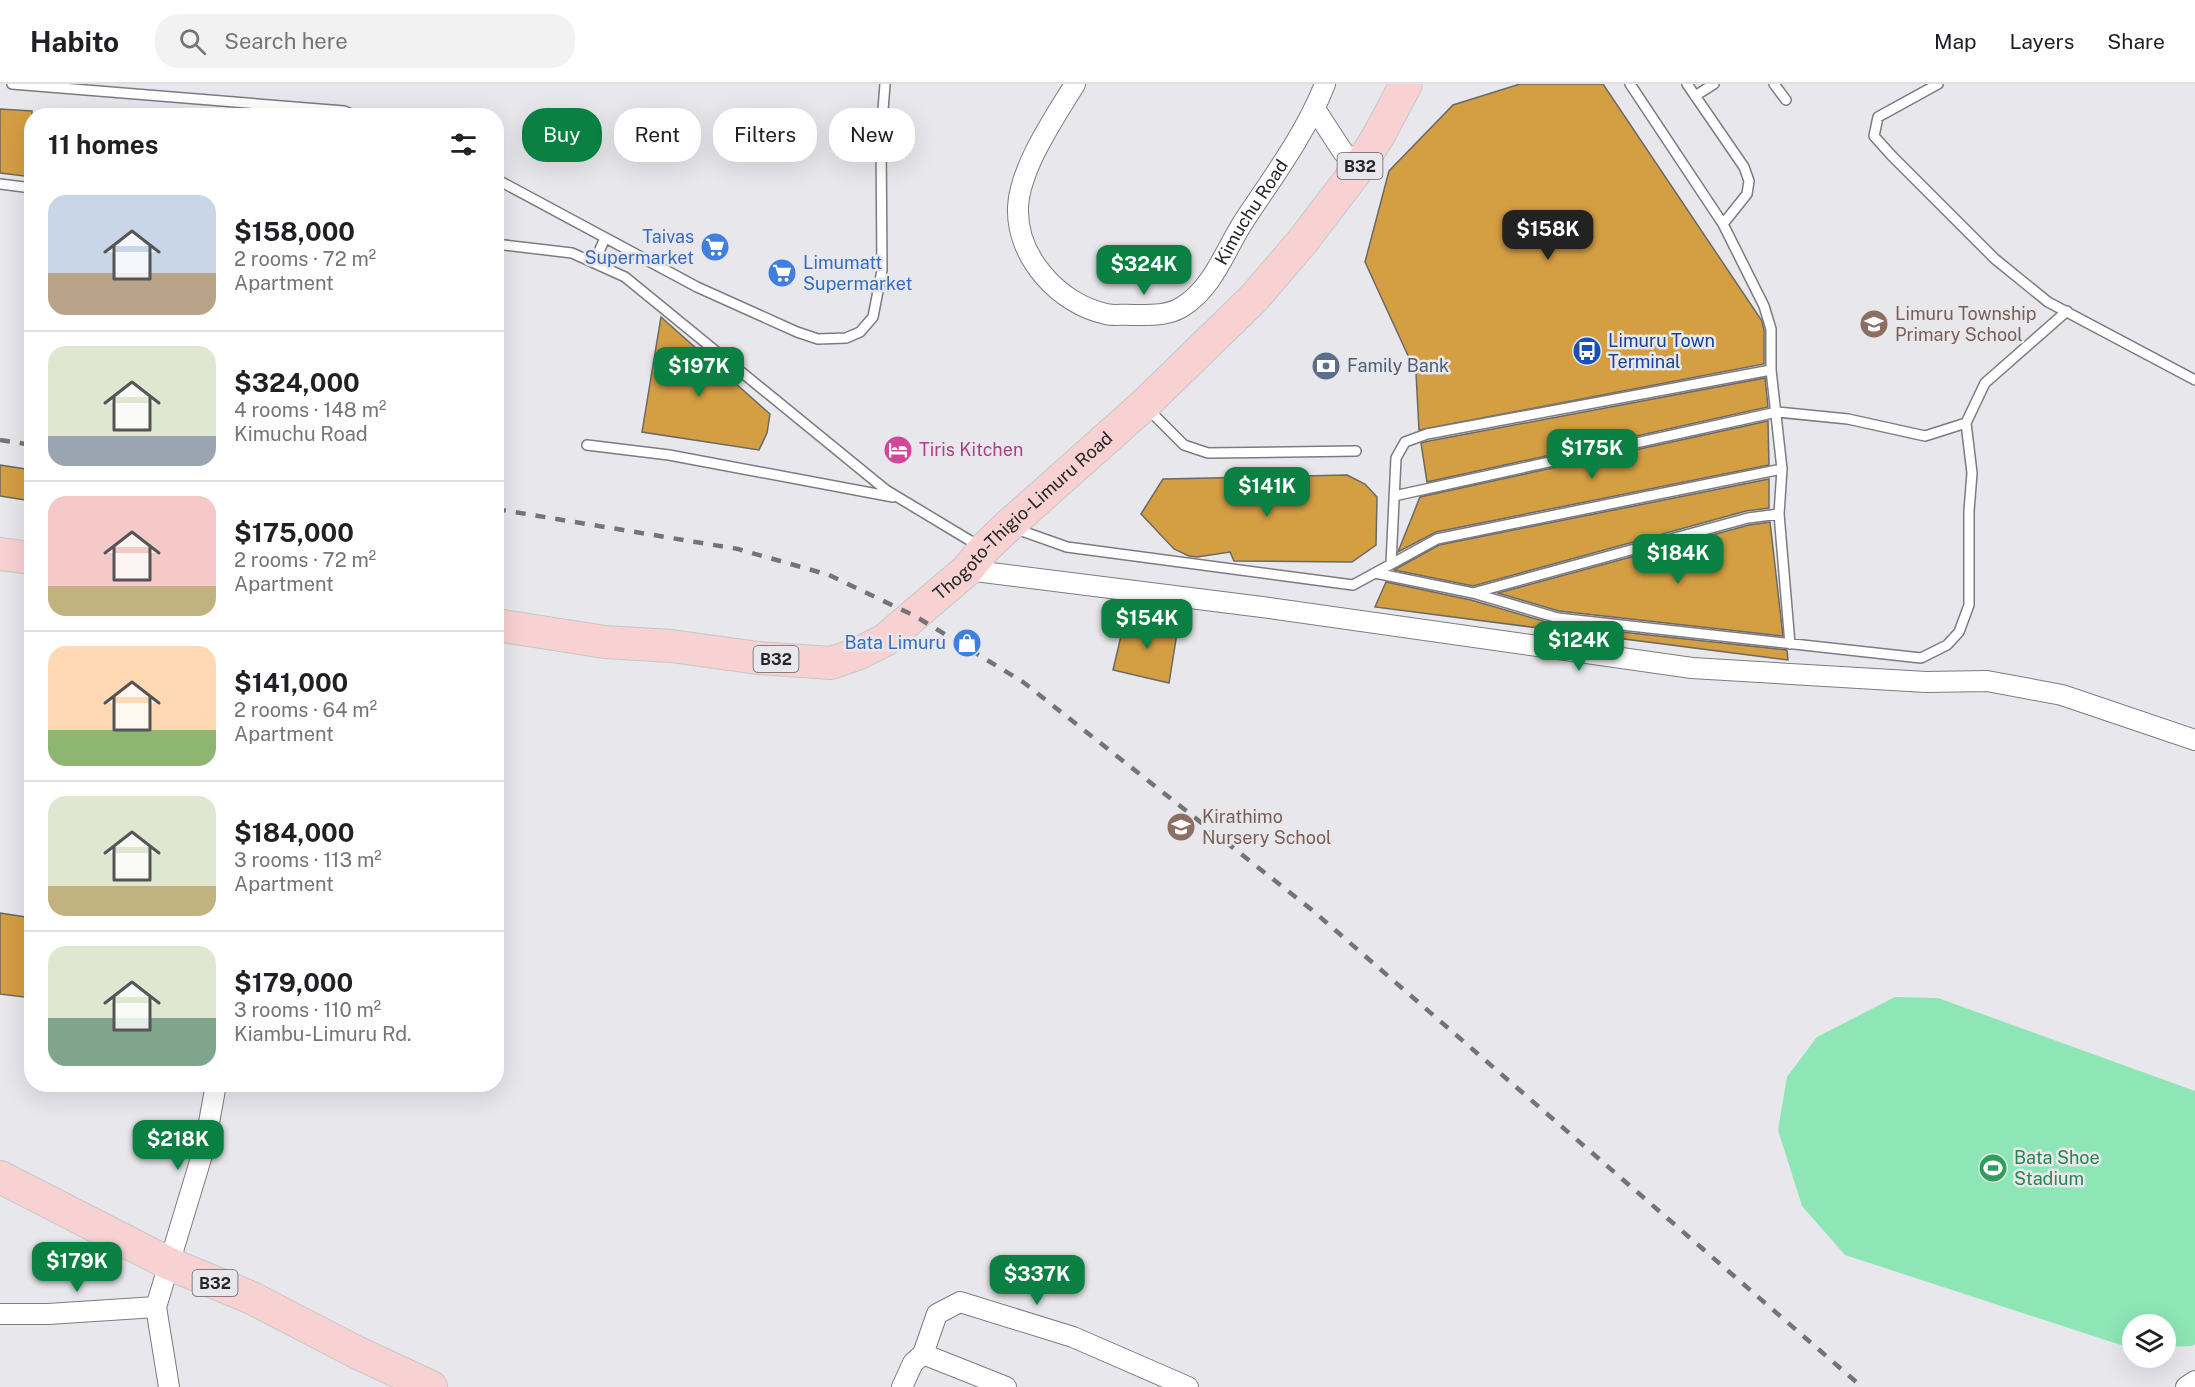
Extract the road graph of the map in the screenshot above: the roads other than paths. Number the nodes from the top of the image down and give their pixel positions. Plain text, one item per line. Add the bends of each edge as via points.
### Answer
1 (12, 84) edge
2 (885, 84) edge
3 (1075, 84) edge
4 (1325, 84) edge
5 (1630, 84) edge
6 (1687, 84) edge
7 (1714, 84) edge
8 (1774, 84) edge
9 (1938, 84) edge
10 (1410, 86) edge
11 (1695, 96) junction
12 (1786, 100) dead end
13 (307, 108) edge
14 (1315, 109) junction
15 (1360, 166) junction
16 (504, 183) edge
17 (0, 184) edge
18 (24, 187) edge
19 (1723, 224) junction
20 (605, 238) junction
21 (504, 245) edge
22 (594, 263) junction
23 (2067, 311) junction
24 (1771, 370) junction
25 (2195, 380) edge
26 (1144, 405) junction
27 (1777, 412) junction
28 (1966, 423) junction
29 (587, 445) dead end
30 (1356, 451) dead end
31 (1782, 469) junction
32 (1394, 496) junction
33 (899, 498) junction
34 (1779, 514) junction
35 (1008, 526) junction
36 (0, 554) edge
37 (24, 557) edge
38 (975, 559) junction
39 (1391, 564) junction
40 (1375, 573) junction
41 (1473, 593) junction
42 (504, 626) edge
43 (1790, 644) junction
44 (2195, 740) edge
45 (215, 1092) edge
46 (0, 1177) edge
47 (170, 1264) junction
48 (156, 1306) junction
49 (0, 1314) edge
50 (923, 1354) junction
51 (2195, 1381) edge
52 (170, 1387) edge
53 (431, 1387) edge
54 (902, 1387) edge
55 (1006, 1387) edge
56 (1188, 1387) edge
57 (2186, 1387) edge

1 - 13 lane
2 - 20 lane via 881,135 882,270 873,317 860,332 846,338 818,339 797,332 697,287
3 - 14 street, Kimuchu Road via 1027,171 1018,206 1021,232 1048,283 1076,303 1107,315 1155,316 1179,309 1200,295
4 - 14 street, Kimuchu Road
5 - 19 lane
6 - 11 lane
7 - 11 lane
8 - 12 lane
9 - 23 lane via 1878,117 1874,136 1995,259 2048,302
10 - 15 highway, Thogoto-Thigio-Limuru Road / B32
11 - 19 lane via 1744,167 1749,181 1747,194
14 - 15 street via 1343,152
15 - 26 highway, Thogoto-Thigio-Limuru Road / B32 via 1254,298
16 - 20 lane
17 - 18 lane
19 - 24 lane via 1764,306 1770,330
20 - 22 lane
21 - 22 lane via 572,253
22 - 33 lane via 625,277
23 - 25 lane
23 - 28 lane via 1985,383
24 - 27 lane
24 - 32 lane via 1427,434 1405,442 1396,458
26 - 30 lane via 1184,445 1208,453
26 - 35 highway, Thogoto-Thigio-Limuru Road / B32
27 - 28 lane via 1848,418 1925,436
27 - 31 lane
27 - 32 lane
28 - 43 lane via 1972,472 1969,605 1959,632 1947,645 1921,658
29 - 33 lane
31 - 34 lane
31 - 39 lane via 1437,539
32 - 39 lane
33 - 38 lane
34 - 41 lane via 1748,518
34 - 43 lane
35 - 38 highway, Thogoto-Thigio-Limuru Road / B32
35 - 40 lane via 1067,547 1353,585
36 - 37 highway
38 - 42 highway, Thogoto-Thigio-Limuru Road / B32 via 885,640 831,663 604,642
38 - 44 street via 1262,607 1692,668 1926,682 1987,681 2062,694
39 - 40 lane
40 - 41 lane
41 - 43 lane via 1558,618
45 - 47 street via 205,1145
46 - 47 highway, B32
47 - 48 street
47 - 53 highway, B32 via 252,1298
48 - 49 street
48 - 52 street
50 - 54 street via 913,1363
50 - 55 street
50 - 56 street via 937,1314 960,1302 1073,1337
51 - 57 street

